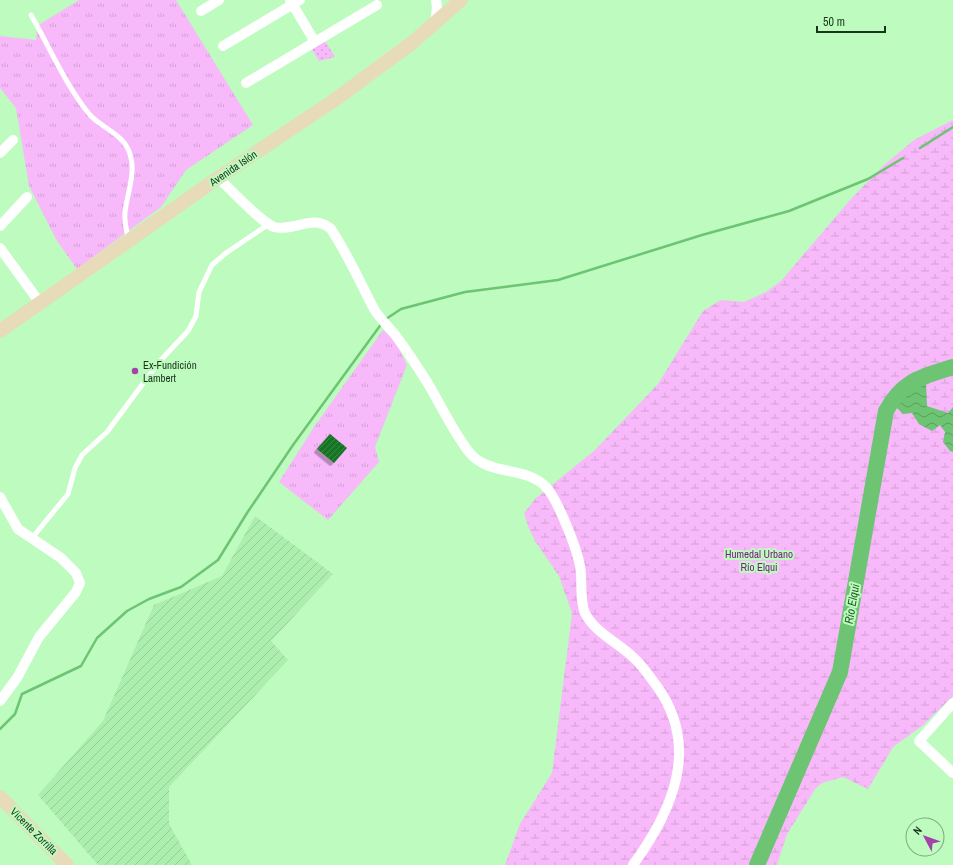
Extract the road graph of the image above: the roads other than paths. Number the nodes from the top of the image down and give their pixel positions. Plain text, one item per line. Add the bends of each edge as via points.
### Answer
1 (219, 0) edge
2 (436, 0) edge
3 (461, 0) edge
4 (294, 1) edge
5 (377, 5) dead end
6 (201, 11) dead end
7 (31, 15) dead end
8 (435, 23) junction
9 (315, 42) junction
10 (223, 46) dead end
11 (246, 83) dead end
12 (13, 140) dead end
13 (0, 153) edge
14 (218, 178) junction
15 (27, 197) dead end
16 (269, 224) junction
17 (0, 226) edge
18 (128, 241) junction
19 (0, 248) edge
20 (40, 303) junction
21 (0, 331) edge
22 (0, 497) edge
23 (32, 538) junction
24 (0, 700) edge
25 (953, 703) edge
26 (953, 773) edge
27 (0, 797) edge
28 (67, 865) edge
29 (633, 865) edge

1 - 6 street
2 - 8 street
3 - 8 main road, Avenida Islón
4 - 9 street
4 - 10 street
5 - 9 street
7 - 18 lane via 80,103 95,120 126,143 131,158 125,214
8 - 14 main road, Avenida Islón via 336,99
9 - 11 street
12 - 13 street
14 - 16 street
14 - 18 main road, Avenida Islón
15 - 17 street
16 - 23 lane via 212,265 199,292 196,316 188,331 159,362 107,432 82,455 75,468 68,494
16 - 29 street via 286,228 317,222 328,226 348,256 382,321 414,361 455,433 475,459 490,467 533,478 548,489 578,558 582,603 586,614 642,665 670,707 676,724 680,742 678,772 672,793
18 - 20 main road, Avenida Islón
19 - 20 street
20 - 21 main road, Avenida Islón
22 - 23 street via 18,529
23 - 24 street via 61,558 76,573 79,587 39,637 17,678
25 - 26 street via 919,741
27 - 28 main road, Vicente Zorrilla

